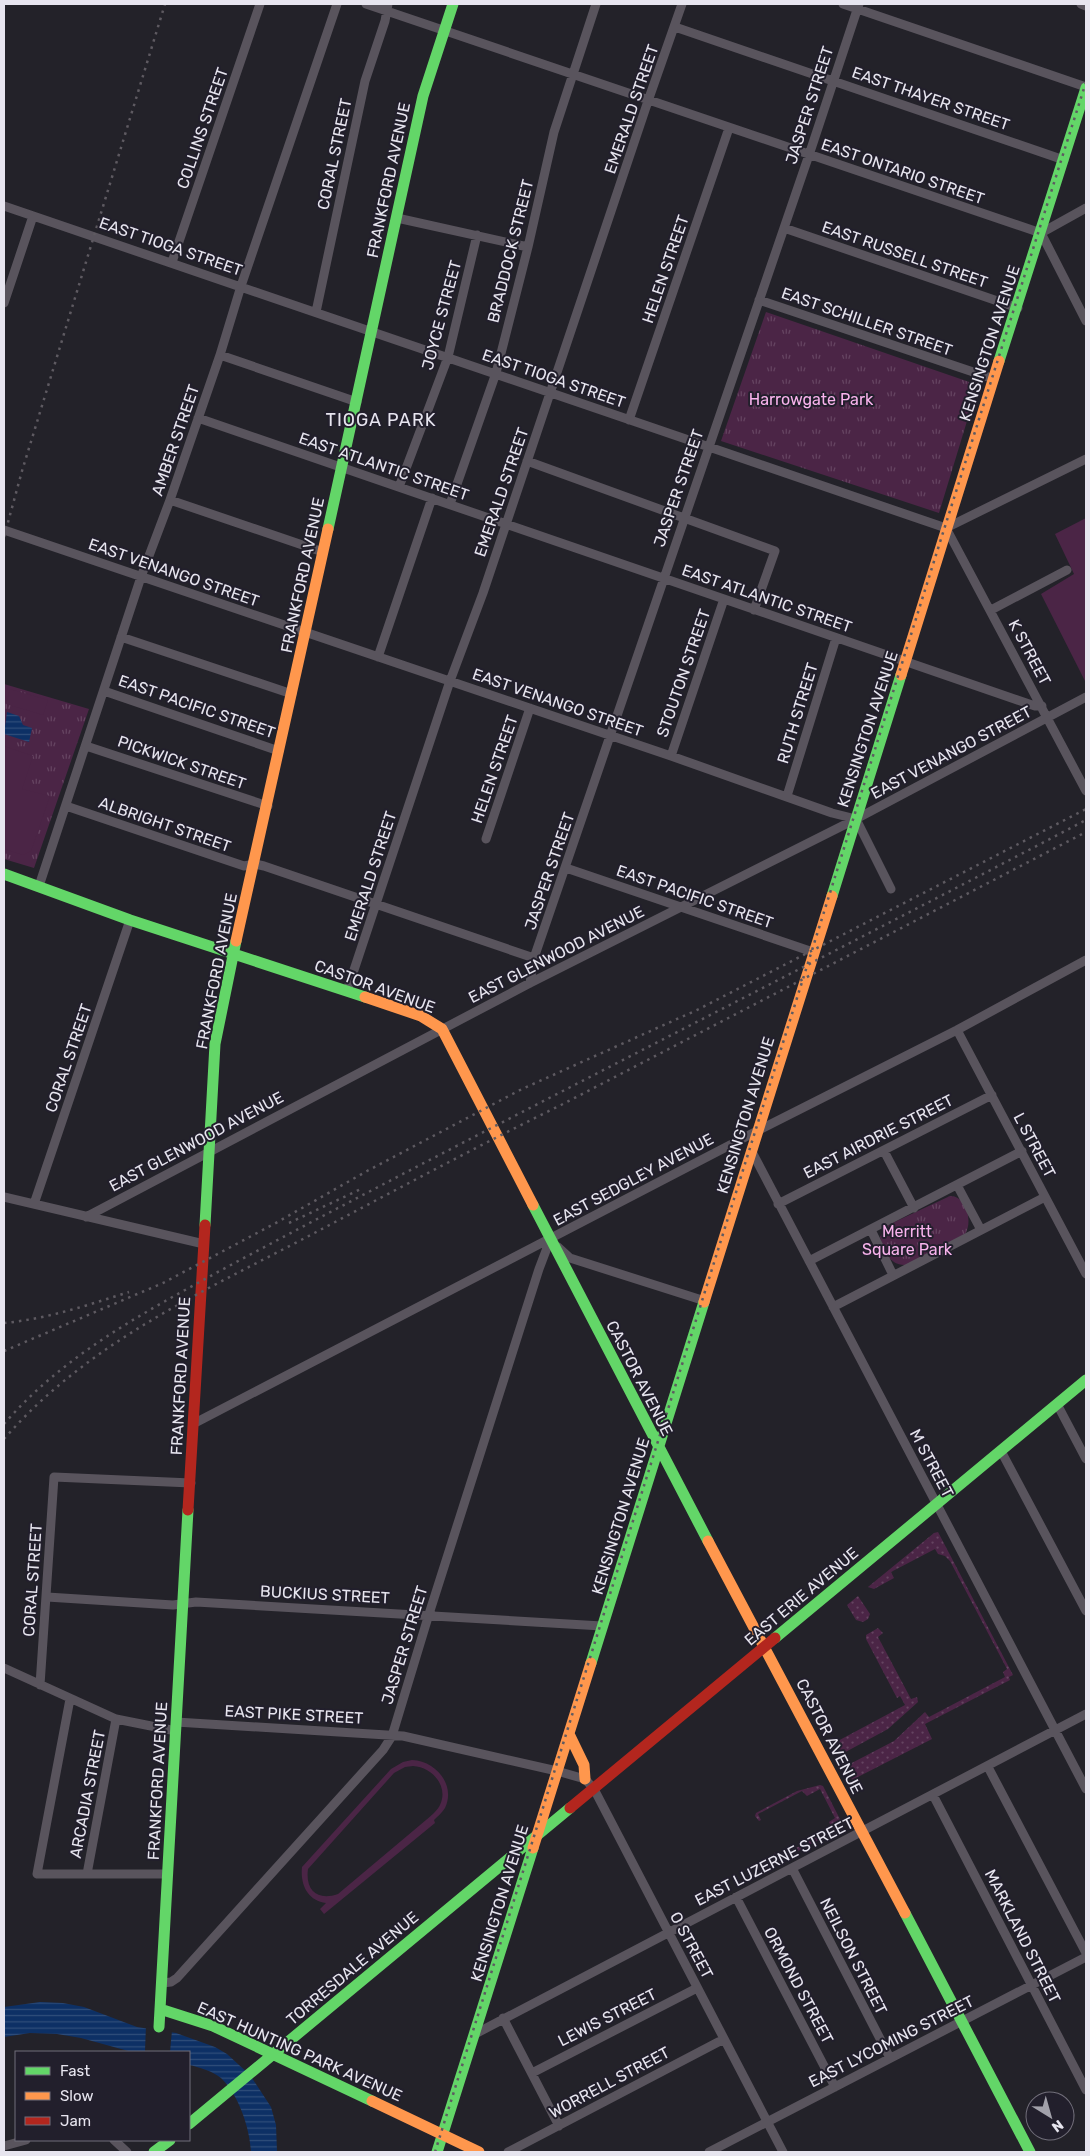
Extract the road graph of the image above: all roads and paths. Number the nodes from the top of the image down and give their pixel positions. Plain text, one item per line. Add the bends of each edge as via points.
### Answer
1 (260, 4) edge
2 (337, 4) edge
3 (366, 4) edge
4 (453, 4) edge
5 (596, 4) edge
6 (682, 4) edge
7 (842, 4) edge
8 (1081, 4) edge
9 (858, 6) edge
10 (1086, 6) edge
11 (388, 8) edge
12 (675, 27) junction
13 (444, 31) junction
14 (573, 75) junction
15 (834, 81) junction
16 (1086, 88) edge
17 (648, 101) junction
18 (729, 128) junction
19 (809, 155) junction
20 (1064, 160) junction
21 (4, 206) edge
22 (1086, 208) edge
23 (34, 216) junction
24 (397, 218) junction
25 (784, 228) junction
26 (1041, 233) junction
27 (477, 235) junction
28 (528, 247) junction
29 (172, 262) junction
30 (241, 286) junction
31 (759, 300) junction
32 (4, 303) edge
33 (1018, 308) junction
34 (316, 312) junction
35 (1086, 321) edge
36 (371, 330) junction
37 (220, 355) junction
38 (448, 357) junction
39 (496, 373) junction
40 (994, 379) junction
41 (550, 392) junction
42 (357, 402) junction
43 (198, 418) junction
44 (629, 420) junction
45 (708, 447) junction
46 (1086, 459) edge
47 (527, 461) junction
48 (342, 467) junction
49 (399, 487) junction
50 (432, 498) junction
51 (170, 500) junction
52 (450, 504) junction
53 (684, 518) junction
54 (506, 524) junction
55 (946, 528) junction
56 (4, 530) edge
57 (323, 552) junction
58 (1067, 570) dead end
59 (141, 577) junction
60 (663, 578) junction
61 (724, 599) junction
62 (754, 610) junction
63 (991, 610) junction
64 (306, 633) junction
65 (121, 637) junction
66 (836, 638) junction
67 (378, 657) junction
68 (906, 662) junction
69 (450, 681) junction
70 (104, 691) junction
71 (292, 694) junction
72 (1086, 698) edge
73 (1042, 706) junction
74 (530, 708) junction
75 (1048, 718) junction
76 (610, 735) junction
77 (86, 746) junction
78 (279, 750) junction
79 (671, 756) junction
80 (1086, 790) edge
81 (787, 796) junction
82 (66, 806) junction
83 (268, 806) junction
84 (856, 819) junction
85 (486, 839) dead end
86 (255, 864) junction
87 (566, 868) junction
88 (4, 874) edge
89 (39, 886) junction
90 (891, 889) dead end
91 (376, 903) junction
92 (680, 906) junction
93 (130, 920) junction
94 (813, 952) junction
95 (233, 955) junction
96 (534, 958) junction
97 (1086, 960) edge
98 (530, 982) junction
99 (348, 990) junction
100 (442, 1029) junction
101 (957, 1030) junction
102 (992, 1095) junction
103 (757, 1131) junction
104 (751, 1150) junction
105 (210, 1151) junction
106 (884, 1151) junction
107 (1022, 1151) junction
108 (957, 1185) junction
109 (4, 1197) edge
110 (1046, 1197) junction
111 (34, 1204) junction
112 (778, 1204) junction
113 (914, 1208) junction
114 (86, 1217) junction
115 (871, 1230) junction
116 (981, 1230) junction
117 (550, 1240) junction
118 (204, 1244) junction
119 (810, 1261) junction
120 (1086, 1274) edge
121 (893, 1275) junction
122 (705, 1301) junction
123 (832, 1306) junction
124 (1086, 1380) edge
125 (1057, 1404) junction
126 (193, 1424) junction
127 (658, 1448) junction
128 (1001, 1451) junction
129 (1086, 1459) edge
130 (191, 1483) junction
131 (937, 1505) junction
132 (47, 1596) junction
133 (183, 1604) junction
134 (1086, 1611) edge
135 (428, 1614) junction
136 (602, 1626) junction
137 (765, 1647) junction
138 (4, 1668) edge
139 (40, 1685) junction
140 (70, 1699) junction
141 (1086, 1714) edge
142 (116, 1719) junction
143 (176, 1726) junction
144 (1055, 1731) junction
145 (569, 1734) junction
146 (392, 1736) junction
147 (988, 1767) junction
148 (557, 1771) junction
149 (585, 1779) junction
150 (594, 1789) junction
151 (1086, 1789) edge
152 (933, 1795) junction
153 (861, 1832) junction
154 (536, 1837) junction
155 (792, 1868) junction
156 (87, 1874) junction
157 (168, 1874) junction
158 (736, 1897) junction
159 (668, 1932) junction
160 (1086, 1953) edge
161 (1086, 1957) edge
162 (162, 1983) junction
163 (1032, 1985) junction
164 (697, 1988) junction
165 (160, 2009) junction
166 (503, 2018) junction
167 (961, 2022) junction
168 (159, 2027) dead end
169 (475, 2034) junction
170 (724, 2040) junction
171 (272, 2056) junction
172 (890, 2058) junction
173 (532, 2073) junction
174 (835, 2088) junction
175 (1086, 2090) edge
176 (767, 2122) junction
177 (190, 2123) edge
178 (558, 2126) junction
179 (443, 2134) junction
180 (22, 2141) edge
181 (115, 2141) edge
182 (169, 2141) edge
183 (4, 2146) edge
184 (127, 2152) edge
185 (154, 2152) edge
186 (437, 2152) edge
187 (480, 2152) edge
188 (508, 2152) edge
189 (709, 2152) edge
190 (783, 2152) edge
191 (1030, 2152) edge

1 - 29 street, COLLINS STREET
2 - 30 street, AMBER STREET
3 - 11 street, EAST ONTARIO STREET
4 - 13 main road, FRANKFORD AVENUE
5 - 14 street, BRADDOCK STREET
6 - 12 street, EMERALD STREET
7 - 9 street
8 - 10 street
9 - 15 street, JASPER STREET
9 - 16 street
11 - 13 street, EAST ONTARIO STREET
11 - 34 street, CORAL STREET via 365,81
12 - 15 street, EAST THAYER STREET
12 - 17 street, EMERALD STREET
13 - 14 street, EAST ONTARIO STREET
13 - 24 main road, FRANKFORD AVENUE via 423,96
14 - 17 street, EAST ONTARIO STREET
14 - 28 street, BRADDOCK STREET via 554,132
15 - 19 street, JASPER STREET
15 - 20 street, EAST THAYER STREET
16 - 20 main road, KENSINGTON AVENUE
17 - 18 street, EAST ONTARIO STREET
17 - 41 street, EMERALD STREET
18 - 19 street, EAST ONTARIO STREET
18 - 44 street, HELEN STREET
19 - 25 street, JASPER STREET
19 - 26 street, EAST ONTARIO STREET
20 - 26 main road, KENSINGTON AVENUE
21 - 23 street, EAST TIOGA STREET
22 - 26 street
23 - 29 street, EAST TIOGA STREET
23 - 32 street
24 - 27 street
24 - 36 main road, FRANKFORD AVENUE
25 - 31 street, JASPER STREET
25 - 33 street, EAST RUSSELL STREET
26 - 33 main road, KENSINGTON AVENUE
26 - 35 street
27 - 28 street
27 - 38 street, JOYCE STREET
28 - 39 street, BRADDOCK STREET
29 - 30 street, EAST TIOGA STREET
30 - 34 street, EAST TIOGA STREET
30 - 37 street, AMBER STREET
31 - 40 street, EAST SCHILLER STREET
31 - 45 street, JASPER STREET
33 - 40 main road, KENSINGTON AVENUE
34 - 36 street, EAST TIOGA STREET
36 - 38 street, EAST TIOGA STREET
36 - 42 main road, FRANKFORD AVENUE
37 - 42 street
37 - 43 street, AMBER STREET
38 - 39 street, EAST TIOGA STREET
38 - 49 street, JOYCE STREET
39 - 41 street, EAST TIOGA STREET
39 - 52 street, BRADDOCK STREET
40 - 55 main road, KENSINGTON AVENUE
41 - 44 street, EAST TIOGA STREET
41 - 47 street, EMERALD STREET
42 - 48 main road, FRANKFORD AVENUE
43 - 48 street, EAST ATLANTIC STREET
43 - 51 street, AMBER STREET
44 - 45 street, EAST TIOGA STREET
45 - 53 street, JASPER STREET
45 - 55 street, EAST TIOGA STREET
46 - 55 street
47 - 53 street
47 - 54 street, EMERALD STREET
48 - 49 street, EAST ATLANTIC STREET
48 - 57 main road, FRANKFORD AVENUE
49 - 50 street, EAST ATLANTIC STREET
50 - 52 street, EAST ATLANTIC STREET
50 - 67 street
51 - 57 street
51 - 59 street, AMBER STREET
52 - 54 street, EAST ATLANTIC STREET
53 - 60 street, JASPER STREET
53 - 62 street via 775,551
54 - 60 street, EAST ATLANTIC STREET
54 - 69 street, EMERALD STREET
55 - 63 street, K STREET
55 - 68 main road, KENSINGTON AVENUE
56 - 59 street, EAST VENANGO STREET
57 - 64 main road, FRANKFORD AVENUE
58 - 63 street
59 - 64 street, EAST VENANGO STREET
59 - 65 street, AMBER STREET
60 - 61 street, EAST ATLANTIC STREET
60 - 76 street, JASPER STREET
61 - 62 street, EAST ATLANTIC STREET
61 - 79 street, STOUTON STREET
62 - 66 street, EAST ATLANTIC STREET
63 - 73 street, K STREET
64 - 67 street, EAST VENANGO STREET
64 - 71 main road, FRANKFORD AVENUE
65 - 70 street, AMBER STREET
65 - 71 street
66 - 68 street, EAST ATLANTIC STREET
66 - 81 street, RUTH STREET
67 - 69 street, EAST VENANGO STREET
68 - 73 street, EAST ATLANTIC STREET
68 - 84 main road, KENSINGTON AVENUE
69 - 74 street, EAST VENANGO STREET
69 - 91 street, EMERALD STREET
70 - 77 street, AMBER STREET
70 - 78 street, EAST PACIFIC STREET
71 - 78 main road, FRANKFORD AVENUE
72 - 75 street, EAST VENANGO STREET
73 - 75 street, K STREET
74 - 76 street, EAST VENANGO STREET
74 - 85 street, HELEN STREET
75 - 80 street, K STREET
75 - 84 street, EAST VENANGO STREET
76 - 79 street, EAST VENANGO STREET
76 - 87 street, JASPER STREET
77 - 82 street, AMBER STREET
77 - 83 street, PICKWICK STREET
78 - 83 main road, FRANKFORD AVENUE
79 - 81 street, EAST VENANGO STREET
81 - 84 street, EAST VENANGO STREET
82 - 86 street, ALBRIGHT STREET via 244,866
82 - 89 street, AMBER STREET
83 - 86 main road, FRANKFORD AVENUE
84 - 90 street
84 - 92 street, EAST GLENWOOD AVENUE
84 - 94 main road, KENSINGTON AVENUE
86 - 91 street
86 - 95 main road, FRANKFORD AVENUE
87 - 92 street, EAST PACIFIC STREET
87 - 96 street, JASPER STREET
88 - 89 main road, CASTOR AVENUE
89 - 93 main road, CASTOR AVENUE
91 - 96 street
91 - 99 street, EMERALD STREET
92 - 94 street, EAST PACIFIC STREET
92 - 98 street, EAST GLENWOOD AVENUE
93 - 95 main road, CASTOR AVENUE
93 - 111 street, CORAL STREET
94 - 103 main road, KENSINGTON AVENUE
95 - 99 main road, CASTOR AVENUE
95 - 105 main road, FRANKFORD AVENUE via 216,1044
96 - 98 street, JASPER STREET
97 - 101 street, EAST SEDGLEY AVENUE
98 - 100 street, EAST GLENWOOD AVENUE
99 - 100 main road, CASTOR AVENUE via 421,1016
100 - 105 street, EAST GLENWOOD AVENUE
100 - 117 main road, CASTOR AVENUE
101 - 102 street, L STREET
101 - 103 street, EAST SEDGLEY AVENUE
102 - 106 street, EAST AIRDRIE STREET
102 - 107 street, L STREET
103 - 104 main road, KENSINGTON AVENUE
103 - 117 street, EAST SEDGLEY AVENUE
104 - 112 street, M STREET
104 - 122 main road, KENSINGTON AVENUE
105 - 114 street, EAST GLENWOOD AVENUE
105 - 118 main road, FRANKFORD AVENUE
106 - 112 street, EAST AIRDRIE STREET
106 - 113 street
107 - 108 street
107 - 110 street, L STREET
108 - 113 street
108 - 116 street
109 - 111 street
110 - 116 street
110 - 120 street, L STREET
111 - 114 street
112 - 119 street, M STREET
113 - 115 street
114 - 118 street
115 - 119 street
115 - 121 street
116 - 121 street
117 - 122 street via 570,1258
117 - 126 street, EAST SEDGLEY AVENUE
117 - 127 main road, CASTOR AVENUE
117 - 135 street, JASPER STREET
118 - 126 main road, FRANKFORD AVENUE
119 - 123 street, M STREET
121 - 123 street
122 - 127 main road, KENSINGTON AVENUE
123 - 131 street, M STREET
124 - 125 main road, EAST ERIE AVENUE
125 - 128 main road, EAST ERIE AVENUE
125 - 129 street
126 - 130 main road, FRANKFORD AVENUE
127 - 136 main road, KENSINGTON AVENUE
127 - 137 main road, CASTOR AVENUE
128 - 131 main road, EAST ERIE AVENUE
128 - 134 street
130 - 132 street, CORAL STREET via 54,1477
130 - 133 main road, FRANKFORD AVENUE
131 - 137 main road, EAST ERIE AVENUE
131 - 144 street, M STREET
132 - 133 street, BUCKIUS STREET
132 - 139 street, CORAL STREET
133 - 135 street, BUCKIUS STREET via 196,1602
133 - 143 main road, FRANKFORD AVENUE
135 - 136 street, BUCKIUS STREET
135 - 146 street, JASPER STREET
136 - 145 main road, KENSINGTON AVENUE
137 - 150 main road, EAST ERIE AVENUE
137 - 153 main road, CASTOR AVENUE
138 - 139 street, EAST PIKE STREET
139 - 140 street, EAST PIKE STREET
140 - 142 street, EAST PIKE STREET
140 - 156 street via 37,1874
141 - 144 street, EAST LUZERNE STREET
142 - 143 street, EAST PIKE STREET
142 - 156 street, ARCADIA STREET
143 - 146 street, EAST PIKE STREET
143 - 157 main road, FRANKFORD AVENUE
144 - 147 street, EAST LUZERNE STREET
144 - 151 street, M STREET
145 - 148 main road, KENSINGTON AVENUE
145 - 149 main road via 584,1765
146 - 148 street, EAST PIKE STREET
146 - 162 street, JASPER STREET via 383,1750 177,1978
147 - 152 street, EAST LUZERNE STREET
147 - 160 street
148 - 149 street
148 - 154 main road, KENSINGTON AVENUE
149 - 150 street, O STREET
150 - 154 main road, EAST ERIE AVENUE
150 - 159 street, O STREET
152 - 153 street, EAST LUZERNE STREET
152 - 163 street, MARKLAND STREET
153 - 155 street, EAST LUZERNE STREET
153 - 167 main road, CASTOR AVENUE
154 - 169 main road, KENSINGTON AVENUE
154 - 171 main road, TORRESDALE AVENUE
155 - 158 street, EAST LUZERNE STREET
155 - 172 street, NEILSON STREET
156 - 157 street
157 - 162 main road, FRANKFORD AVENUE
158 - 159 street, EAST LUZERNE STREET
158 - 174 street, ORMOND STREET
159 - 164 street, O STREET
159 - 166 street, EAST LUZERNE STREET
161 - 163 street, EAST LYCOMING STREET
162 - 165 main road, FRANKFORD AVENUE
163 - 167 street, EAST LYCOMING STREET
163 - 175 street, MARKLAND STREET
164 - 170 street, O STREET
164 - 173 street, LEWIS STREET
165 - 168 main road, FRANKFORD AVENUE
165 - 171 main road, EAST HUNTING PARK AVENUE via 213,2026
166 - 169 street, EAST LUZERNE STREET
166 - 173 street
167 - 172 street, EAST LYCOMING STREET
167 - 191 main road, CASTOR AVENUE
169 - 179 main road, KENSINGTON AVENUE
170 - 176 street, O STREET
170 - 178 street, WORRELL STREET
171 - 177 main road, TORRESDALE AVENUE
171 - 179 main road, EAST HUNTING PARK AVENUE
172 - 174 street, EAST LYCOMING STREET
173 - 178 street
174 - 176 street, EAST LYCOMING STREET
176 - 189 street, EAST LYCOMING STREET
176 - 190 street, O STREET
178 - 188 street, WORRELL STREET
179 - 186 main road, KENSINGTON AVENUE
179 - 187 main road, EAST HUNTING PARK AVENUE
180 - 183 street
181 - 184 street
182 - 185 main road

